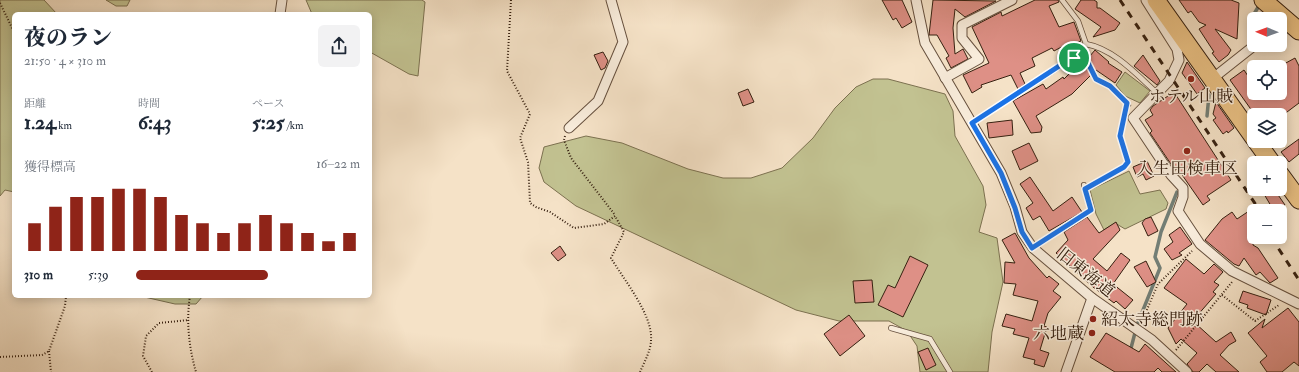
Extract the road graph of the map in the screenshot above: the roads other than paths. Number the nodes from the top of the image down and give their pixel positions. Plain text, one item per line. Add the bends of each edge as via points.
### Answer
1 (282, 0) edge
2 (611, 0) edge
3 (916, 0) edge
4 (1012, 0) edge
5 (1062, 0) edge
6 (1146, 0) edge
7 (1156, 0) edge
8 (1263, 0) edge
9 (1279, 0) edge
10 (280, 12) edge
11 (1299, 17) edge
12 (1299, 31) edge
13 (1086, 44) junction
14 (1247, 51) edge
15 (945, 78) junction
16 (1212, 79) junction
17 (1158, 94) junction
18 (972, 123) junction
19 (569, 128) road end
20 (1247, 128) edge
21 (1287, 184) edge
22 (1084, 187) road end
23 (1299, 200) edge
24 (1032, 248) junction
25 (1092, 298) junction
26 (1299, 304) edge
27 (891, 328) dead end
28 (950, 372) edge
29 (1066, 372) edge
30 (1187, 372) edge

1 - 10 street
2 - 19 street via 623,42 598,100
3 - 15 street, 旧東海道 via 925,43
4 - 15 street via 962,25 962,38 979,59
5 - 13 lane via 1078,21
6 - 17 street via 1179,56 1172,76
7 - 16 highway
8 - 12 highway
9 - 11 highway
13 - 17 lane via 1098,46 1123,62
13 - 18 lane via 1076,55
14 - 16 street
15 - 18 street, 旧東海道
16 - 20 highway
17 - 26 street via 1133,118 1171,175 1183,188 1178,211 1199,242 1237,274
18 - 24 street, 旧東海道 via 1001,173 1022,232
21 - 23 highway
22 - 24 lane via 1091,210
24 - 25 street, 旧東海道
25 - 29 street
25 - 30 street, 旧東海道 via 1152,340
27 - 28 lane via 930,339

